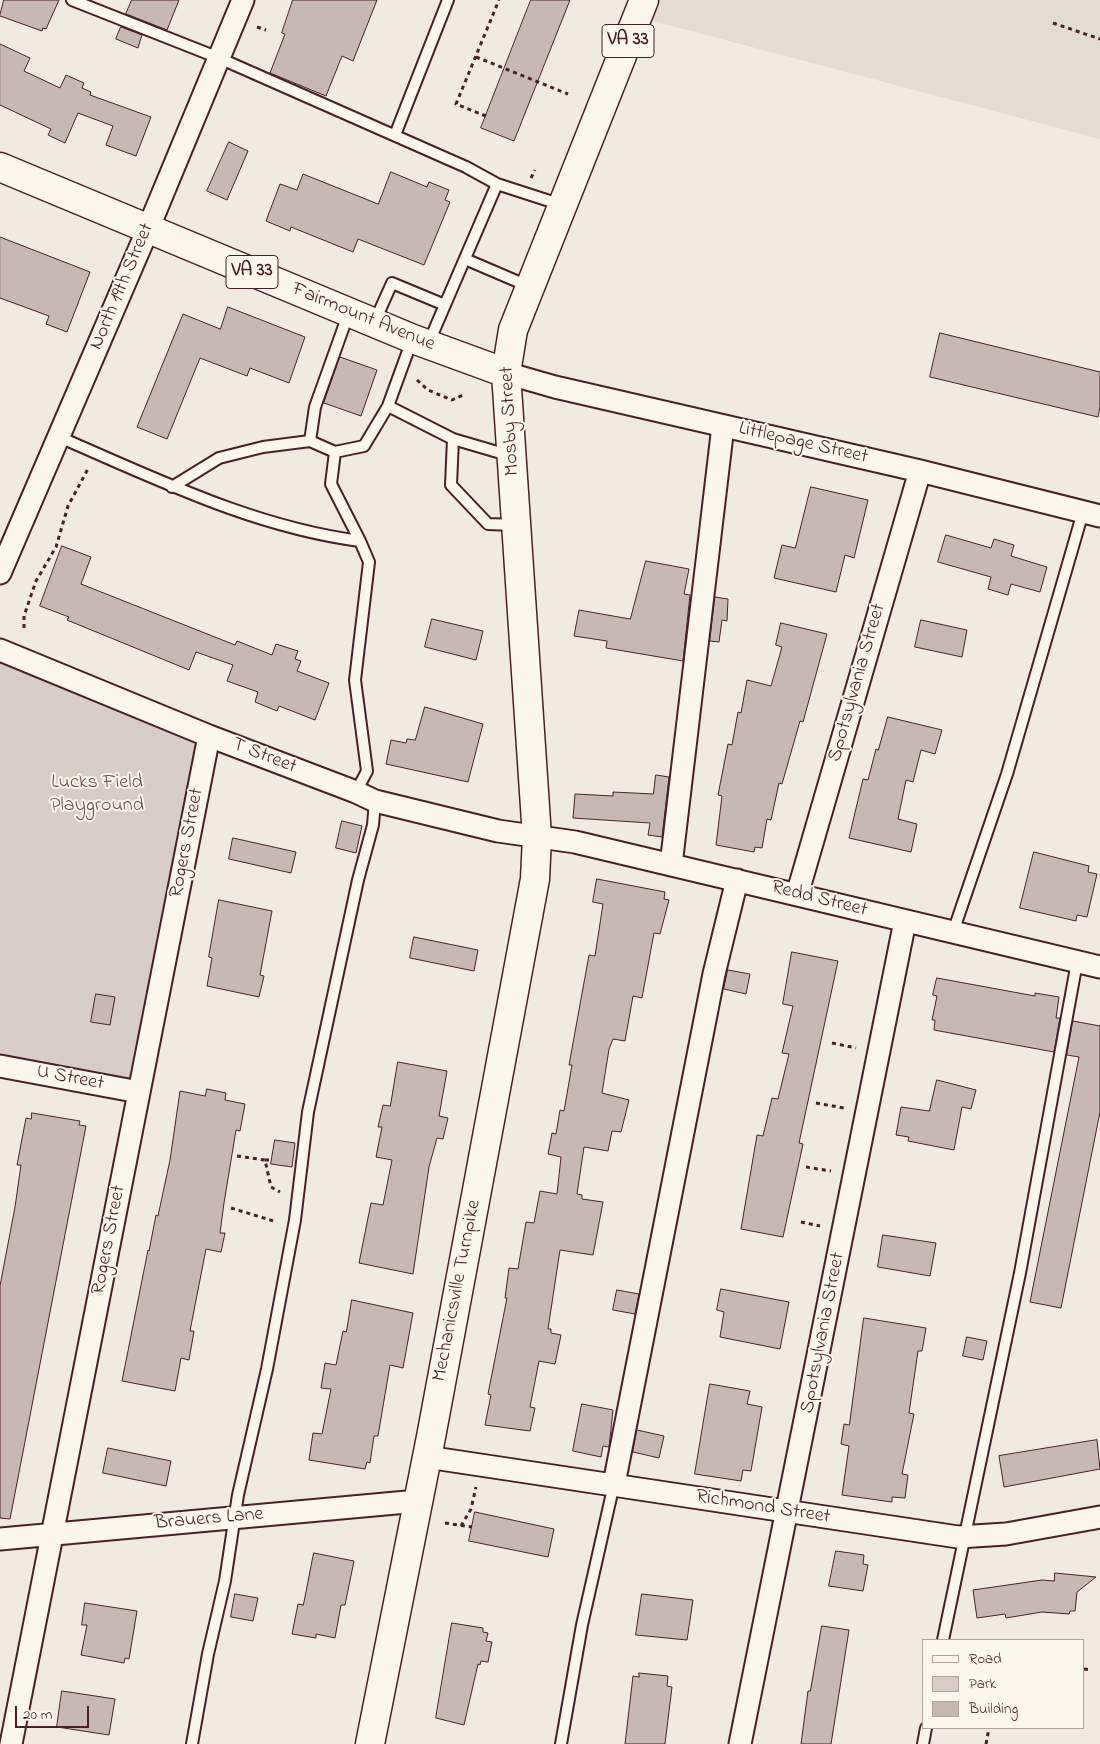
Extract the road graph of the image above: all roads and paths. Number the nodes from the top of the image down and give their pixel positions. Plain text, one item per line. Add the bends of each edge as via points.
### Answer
1 (72, 0) edge
2 (242, 0) edge
3 (448, 0) edge
4 (499, 0) edge
5 (644, 0) edge
6 (1053, 23) dead end
7 (1100, 39) edge
8 (476, 57) junction
9 (219, 58) junction
10 (568, 94) dead end
11 (486, 116) dead end
12 (395, 135) junction
13 (0, 167) edge
14 (497, 184) junction
15 (563, 205) junction
16 (148, 229) junction
17 (465, 259) junction
18 (530, 287) junction
19 (445, 305) junction
20 (349, 312) junction
21 (374, 322) junction
22 (420, 342) junction
23 (506, 373) junction
24 (417, 380) dead end
25 (463, 395) dead end
26 (388, 406) junction
27 (723, 426) junction
28 (59, 437) junction
29 (453, 439) junction
30 (310, 441) junction
31 (335, 452) junction
32 (512, 456) junction
33 (91, 462) dead end
34 (920, 471) junction
35 (172, 487) junction
36 (1092, 514) edge
37 (517, 525) junction
38 (360, 541) junction
39 (0, 573) edge
40 (24, 628) dead end
41 (0, 650) edge
42 (209, 736) junction
43 (356, 792) junction
44 (375, 801) junction
45 (537, 837) junction
46 (671, 864) junction
47 (737, 880) junction
48 (797, 895) junction
49 (905, 921) junction
50 (953, 932) junction
51 (1077, 962) junction
52 (1100, 967) edge
53 (832, 1042) dead end
54 (856, 1048) dead end
55 (0, 1066) edge
56 (140, 1092) junction
57 (816, 1103) dead end
58 (844, 1108) dead end
59 (237, 1156) dead end
60 (265, 1160) junction
61 (272, 1160) dead end
62 (806, 1167) dead end
63 (831, 1172) dead end
64 (283, 1194) dead end
65 (231, 1208) dead end
66 (801, 1222) dead end
67 (820, 1226) dead end
68 (294, 1227) junction
69 (427, 1457) junction
70 (614, 1484) junction
71 (476, 1486) dead end
72 (418, 1501) junction
73 (788, 1512) junction
74 (1100, 1517) edge
75 (234, 1518) junction
76 (445, 1523) dead end
77 (461, 1526) junction
78 (472, 1527) dead end
79 (52, 1534) junction
80 (963, 1537) junction
81 (0, 1539) edge
82 (943, 1639) edge
83 (1085, 1669) edge
84 (1091, 1670) dead end
85 (926, 1729) edge
86 (989, 1729) edge
87 (12, 1744) edge
88 (192, 1744) edge
89 (370, 1744) edge
90 (561, 1744) edge
91 (740, 1744) edge
92 (923, 1744) edge
93 (986, 1744) edge

1 - 9 lane
2 - 9 street, North 19th Street
3 - 12 lane
4 - 8 path
5 - 15 main road, Mosby Street / VA 33
6 - 7 path
8 - 10 path
8 - 11 path via 456,104
9 - 12 lane
9 - 16 street, North 19th Street
12 - 14 lane via 466,166
13 - 16 main road, Fairmount Avenue / VA 33
14 - 15 lane
14 - 17 lane
15 - 18 main road, Mosby Street / VA 33
16 - 20 main road, Fairmount Avenue / VA 33
16 - 28 street, North 19th Street
17 - 18 lane
17 - 19 lane
18 - 23 main road, Mosby Street / VA 33 via 513,330
19 - 21 lane via 392,283
19 - 22 lane
20 - 21 main road, Fairmount Avenue / VA 33
20 - 30 lane via 316,407
21 - 22 main road, Fairmount Avenue / VA 33
22 - 23 main road, Fairmount Avenue / VA 33
22 - 26 lane
23 - 27 street, Littlepage Street
23 - 32 main road, Mosby Street
24 - 25 path via 428,390 452,400
26 - 29 lane
26 - 31 lane via 364,446
27 - 34 street, Littlepage Street
27 - 46 street
28 - 35 lane
28 - 39 street, North 19th Street
29 - 32 lane
29 - 37 lane via 450,485 488,524
30 - 31 lane
30 - 35 lane via 263,447 219,458
31 - 38 lane via 331,484
32 - 37 main road, Mosby Street
33 - 40 path via 68,506 56,547 36,580 24,616
34 - 36 street, Littlepage Street
34 - 48 street, Spotsylvania Street
35 - 38 lane via 244,515 334,538
36 - 50 lane
37 - 45 main road, Mosby Street
38 - 43 lane via 369,562 355,680 367,771
41 - 42 street, T Street
42 - 43 street, T Street
42 - 56 street, Rogers Street
43 - 44 street, T Street
44 - 45 street, T Street via 498,831
44 - 68 lane via 373,824 308,1112
45 - 46 street, Redd Street via 575,842
45 - 69 main road, Mechanicsville Turnpike via 530,914
46 - 47 street, Redd Street
47 - 48 street, Redd Street
47 - 70 street via 714,974
48 - 49 street, Redd Street
49 - 50 street, Redd Street
49 - 73 street, Spotsylvania Street
50 - 51 street, Redd Street
51 - 52 street, Redd Street
51 - 80 lane via 1020,1273
53 - 54 path
55 - 56 street, U Street
56 - 79 street, Rogers Street
57 - 58 path
59 - 60 path
60 - 61 path
60 - 64 path via 271,1187
62 - 63 path
65 - 68 path
66 - 67 path
68 - 75 lane
69 - 70 street, Richmond Street
69 - 72 main road, Mechanicsville Turnpike
70 - 73 street, Richmond Street
70 - 90 lane via 582,1625
71 - 77 path via 471,1508
72 - 75 street, Brauers Lane
72 - 89 main road, Mechanicsville Turnpike
73 - 80 street, Richmond Street
73 - 91 street, Spotsylvania Street
74 - 80 street, Richmond Street via 1006,1534
75 - 79 street, Brauers Lane
75 - 88 lane via 225,1581
76 - 77 path
77 - 78 path
79 - 81 street, Brauers Lane
79 - 87 street, Rogers Street
80 - 82 lane
83 - 84 path
85 - 92 lane
86 - 93 path

